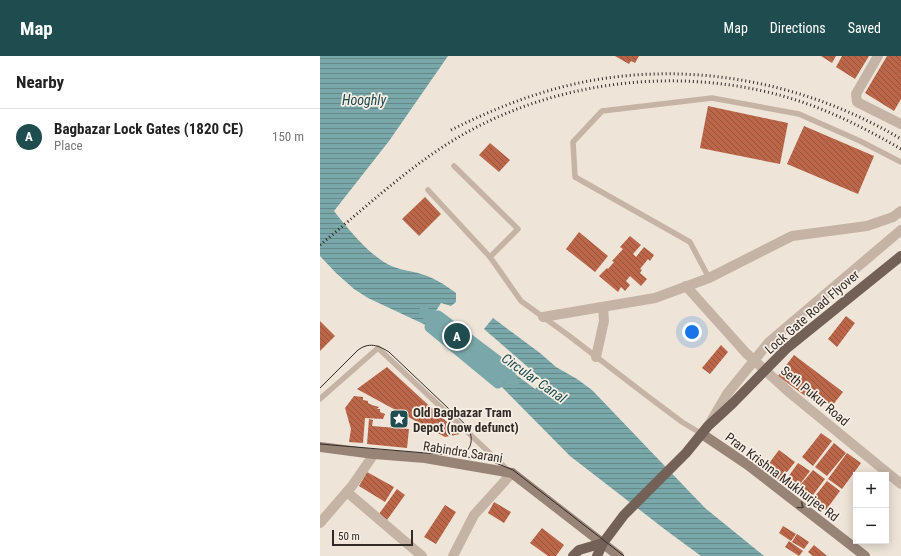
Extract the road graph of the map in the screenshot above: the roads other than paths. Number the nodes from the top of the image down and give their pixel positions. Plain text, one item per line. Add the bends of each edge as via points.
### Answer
1 (878, 56) edge
2 (901, 124) edge
3 (901, 162) edge
4 (454, 166) dead end
5 (428, 190) dead end
6 (901, 210) edge
7 (901, 230) edge
8 (901, 256) edge
9 (490, 257) junction
10 (709, 278) junction
11 (686, 286) junction
12 (603, 306) junction
13 (543, 317) junction
14 (596, 357) junction
15 (320, 399) edge
16 (705, 430) junction
17 (320, 448) edge
18 (374, 454) junction
19 (512, 473) junction
20 (901, 484) edge
21 (347, 492) junction
22 (320, 523) edge
23 (603, 543) junction
24 (422, 556) edge
25 (453, 556) edge
26 (573, 556) edge
27 (597, 556) edge
28 (619, 556) edge
29 (865, 556) edge

1 - 2 street via 856,94 857,102
3 - 10 lane via 799,114 712,98 602,111 573,142 575,177 690,242
4 - 9 lane via 518,229
5 - 9 lane
6 - 10 street via 893,217 867,226 792,236
7 - 16 street via 769,342 727,394
8 - 16 main road, Lock Gate Road Flyover via 787,348
9 - 13 lane via 521,301
10 - 11 street
11 - 12 street via 655,298
11 - 20 street, Seth Pukur Road via 746,353 790,393
12 - 13 street
12 - 14 street via 604,321
13 - 14 lane
14 - 16 lane via 682,422
15 - 19 lane via 378,348
16 - 23 main road, Lock Gate Road Flyover via 686,454 624,515
16 -> 29 main road, Pran Krishna Mukhurjee Rd
17 - 18 main road, Rabindra Sarani
18 - 19 main road, Rabindra Sarani via 425,458
18 - 21 street
19 - 23 main road, Rabindra Sarani
19 - 25 street via 474,515
21 - 22 street
21 - 24 street
23 - 26 main road via 579,550
23 - 27 main road, Lock Gate Road Flyover
23 - 28 main road, Rabindra Sarani

